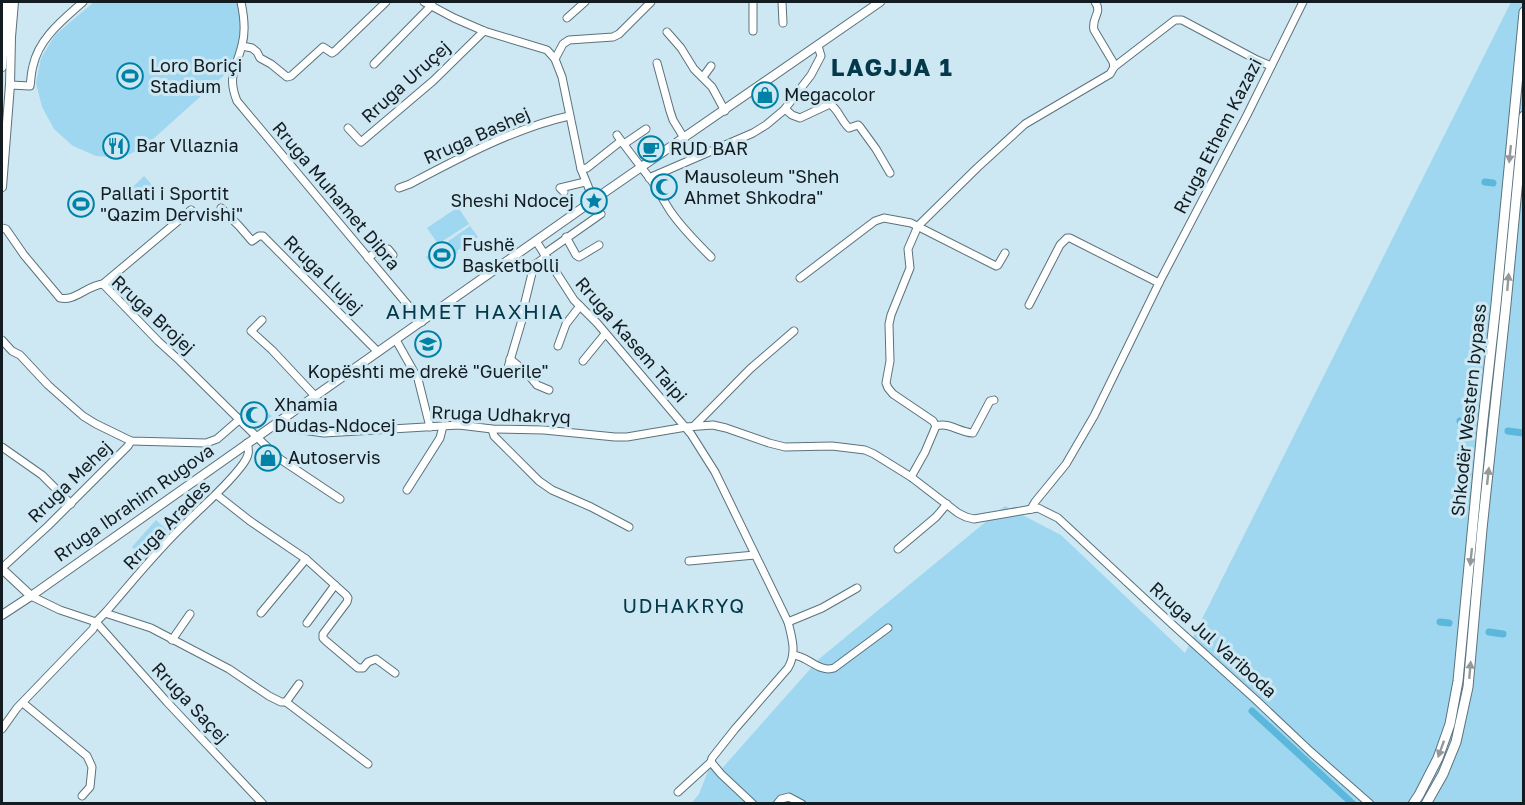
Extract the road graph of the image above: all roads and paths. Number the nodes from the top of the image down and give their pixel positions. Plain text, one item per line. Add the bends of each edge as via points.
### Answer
1 (7, 2) edge
2 (14, 2) edge
3 (81, 2) edge
4 (242, 2) edge
5 (386, 2) edge
6 (585, 2) edge
7 (651, 2) edge
8 (753, 2) edge
9 (782, 2) edge
10 (880, 2) edge
11 (1095, 2) edge
12 (1303, 2) edge
13 (428, 3) edge
14 (1524, 12) edge
15 (567, 18) dead end
16 (783, 23) dead end
17 (484, 31) junction
18 (753, 31) dead end
19 (667, 32) dead end
20 (242, 45) junction
21 (818, 46) junction
22 (555, 59) junction
23 (657, 63) dead end
24 (374, 64) dead end
25 (711, 66) dead end
26 (1271, 66) junction
27 (2, 67) edge
28 (1114, 67) junction
29 (703, 77) junction
30 (10, 85) junction
31 (785, 109) junction
32 (725, 111) junction
33 (569, 116) junction
34 (1524, 116) edge
35 (348, 128) dead end
36 (646, 129) dead end
37 (684, 138) junction
38 (621, 140) junction
39 (1524, 146) edge
40 (1520, 161) junction
41 (641, 168) junction
42 (581, 169) junction
43 (890, 173) dead end
44 (650, 178) junction
45 (585, 182) junction
46 (2, 187) edge
47 (399, 188) dead end
48 (564, 192) dead end
49 (594, 201) junction
50 (221, 208) dead end
51 (191, 210) dead end
52 (601, 214) dead end
53 (918, 226) junction
54 (2, 228) edge
55 (566, 237) junction
56 (536, 241) junction
57 (599, 245) dead end
58 (1005, 253) dead end
59 (393, 255) dead end
60 (545, 256) junction
61 (711, 257) dead end
62 (368, 258) junction
63 (800, 278) dead end
64 (1159, 283) junction
65 (103, 284) junction
66 (1029, 305) dead end
67 (580, 306) junction
68 (262, 320) dead end
69 (422, 321) junction
70 (794, 331) dead end
71 (605, 334) junction
72 (2, 340) edge
73 (396, 340) junction
74 (558, 346) dead end
75 (378, 352) junction
76 (510, 359) junction
77 (583, 361) dead end
78 (506, 374) dead end
79 (549, 390) dead end
80 (315, 396) junction
81 (994, 400) dead end
82 (240, 419) junction
83 (282, 419) junction
84 (443, 426) junction
85 (936, 426) junction
86 (430, 427) junction
87 (690, 427) junction
88 (492, 429) junction
89 (258, 436) junction
90 (131, 441) junction
91 (247, 443) junction
92 (2, 447) edge
93 (911, 477) junction
94 (407, 490) dead end
95 (217, 495) junction
96 (340, 499) dead end
97 (71, 504) junction
98 (947, 504) junction
99 (1031, 509) junction
100 (629, 527) dead end
101 (898, 549) dead end
102 (755, 555) junction
103 (306, 559) junction
104 (689, 561) dead end
105 (2, 568) edge
106 (335, 585) junction
107 (857, 588) dead end
108 (31, 596) junction
109 (105, 613) junction
110 (261, 613) dead end
111 (190, 614) dead end
112 (2, 615) edge
113 (96, 622) junction
114 (788, 622) junction
115 (307, 623) dead end
116 (888, 628) dead end
117 (172, 640) junction
118 (794, 655) junction
119 (395, 673) dead end
120 (299, 684) dead end
121 (286, 702) junction
122 (23, 703) junction
123 (2, 729) edge
124 (711, 762) junction
125 (368, 764) dead end
126 (678, 792) dead end
127 (82, 796) dead end
128 (263, 804) edge
129 (753, 804) edge
130 (777, 804) edge
131 (802, 804) edge
132 (1370, 804) edge
133 (1413, 804) edge
134 (1426, 804) edge

1 - 27 main road
2 - 30 main road
3 - 30 street via 43,41 30,86
4 - 20 street
5 - 20 street via 335,51 323,47 291,76
6 - 15 street
7 - 22 street via 614,37 569,40
8 - 18 street
9 - 16 street
10 - 21 main road, Rruga Ibrahim Rugova
11 - 28 street via 1099,10 1092,25
12 - 26 street, Rruga Ethem Kazazi
13 - 17 street
13 - 24 street
14 -> 133 highway, Shkodër Western bypass via 1458,681 1450,724 1438,758
17 - 22 street via 547,50
17 - 35 street, Rruga Uruçej via 361,142
19 - 29 street
20 - 62 street, Rruga Muhamet Dibra via 232,76 237,101
21 - 31 street via 821,56
21 - 32 main road, Rruga Ibrahim Rugova
22 - 33 street
23 - 37 street via 673,120
25 - 29 street
26 - 28 street via 1179,20 1171,21
26 - 64 street, Rruga Ethem Kazazi
28 - 53 street via 1110,74 1025,124
29 - 32 street via 717,93
30 - 46 main road
31 - 43 street via 800,118 830,104 834,106 845,125 858,125 865,133
31 - 44 street via 753,133
32 - 37 main road, Rruga Ibrahim Rugova
33 - 42 street
33 - 47 street, Rruga Bashej via 486,146
34 - 40 highway, Shkodër Western bypass
36 - 38 street
37 - 41 main road, Rruga Ibrahim Rugova
38 - 41 street
38 - 42 street
39 - 40 street
134 -> 40 highway, Shkodër Western bypass via 1456,742 1468,687
41 - 44 street
41 - 49 main road, Rruga Ibrahim Rugova
42 - 45 street
44 - 61 street via 673,215
45 - 48 street via 560,188
45 - 49 street
49 - 56 main road, Rruga Ibrahim Rugova
50 - 75 street, Rruga Llujej via 252,241 263,236
51 - 65 street
52 - 55 street
53 - 58 street via 996,266
53 - 63 street via 884,218 875,221
53 - 85 street via 908,249 910,268 889,324 886,383 893,394
54 - 65 street, Rruga Brojej via 12,235 60,298 68,299 93,285
55 - 57 street via 579,257
55 - 60 street
56 - 60 street, Rruga Kasem Taipi
56 - 69 main road, Rruga Ibrahim Rugova
59 - 62 street via 382,247
60 - 67 street, Rruga Kasem Taipi
60 - 76 street via 534,266
62 - 69 street, Rruga Muhamet Dibra
64 - 66 street via 1067,238
64 - 99 street, Rruga Ethem Kazazi via 1094,416 1066,464
65 - 82 street, Rruga Brojej
67 - 71 street, Rruga Kasem Taipi
67 - 74 street via 566,324
68 - 80 street via 251,331
69 - 73 main road, Rruga Ibrahim Rugova
70 - 87 street
71 - 77 street
71 - 87 street, Rruga Kasem Taipi
72 - 90 street via 83,416
73 - 75 main road, Rruga Ibrahim Rugova
73 - 86 street via 418,379
75 - 80 main road, Rruga Ibrahim Rugova
76 - 78 street
76 - 79 street via 537,385
80 - 83 main road, Rruga Ibrahim Rugova
81 - 85 street via 973,433 946,424
82 - 89 street, Rruga Brojej
82 - 90 street via 217,439 206,443
83 - 86 street, Rruga Udhakryq via 295,429 324,433
83 - 89 main road, Rruga Ibrahim Rugova
84 - 86 street, Rruga Udhakryq
84 - 88 street, Rruga Udhakryq
84 - 94 street via 441,438
85 - 93 street
87 - 88 street, Rruga Udhakryq via 627,437
87 - 93 street, Rruga Udhakryq via 713,425 785,447 865,450
87 - 102 street, Rruga Kasem Taipi
88 - 100 street via 539,481
89 - 91 main road, Rruga Ibrahim Rugova
89 - 96 street, Rruga Brojej via 280,459
90 - 97 street, Rruga Mehej
91 - 95 street, Rruga Arades via 247,458
91 - 108 main road, Rruga Ibrahim Rugova
92 - 97 street via 42,475
93 - 98 street, Rruga Udhakryq
95 - 103 street
95 - 109 street, Rruga Arades via 188,520
97 - 105 street, Rruga Mehej
98 - 99 street, Rruga Udhakryq via 974,519
98 - 101 street
99 - 132 street, Rruga Jul Variboda via 1038,508 1058,518
102 - 104 street
102 - 114 street, Rruga Kasem Taipi
103 - 106 street
103 - 110 street
105 - 108 main road
106 - 115 street
106 - 119 street via 348,598 323,638 358,668 376,659
107 - 114 street
108 - 112 main road, Rruga Ibrahim Rugova
108 - 113 street
109 - 113 street, Rruga Arades
109 - 117 street via 151,628
111 - 117 street
113 - 122 street, Rruga Arades
113 - 128 street, Rruga Saçej
114 - 118 street, Rruga Kasem Taipi
116 - 118 street via 828,670
117 - 121 street
118 - 124 street via 788,668
120 - 121 street
121 - 125 street
122 - 123 street, Rruga Arades
122 - 127 street via 87,756 92,767 91,786
124 - 126 street
124 - 129 street
130 - 131 street via 789,797

